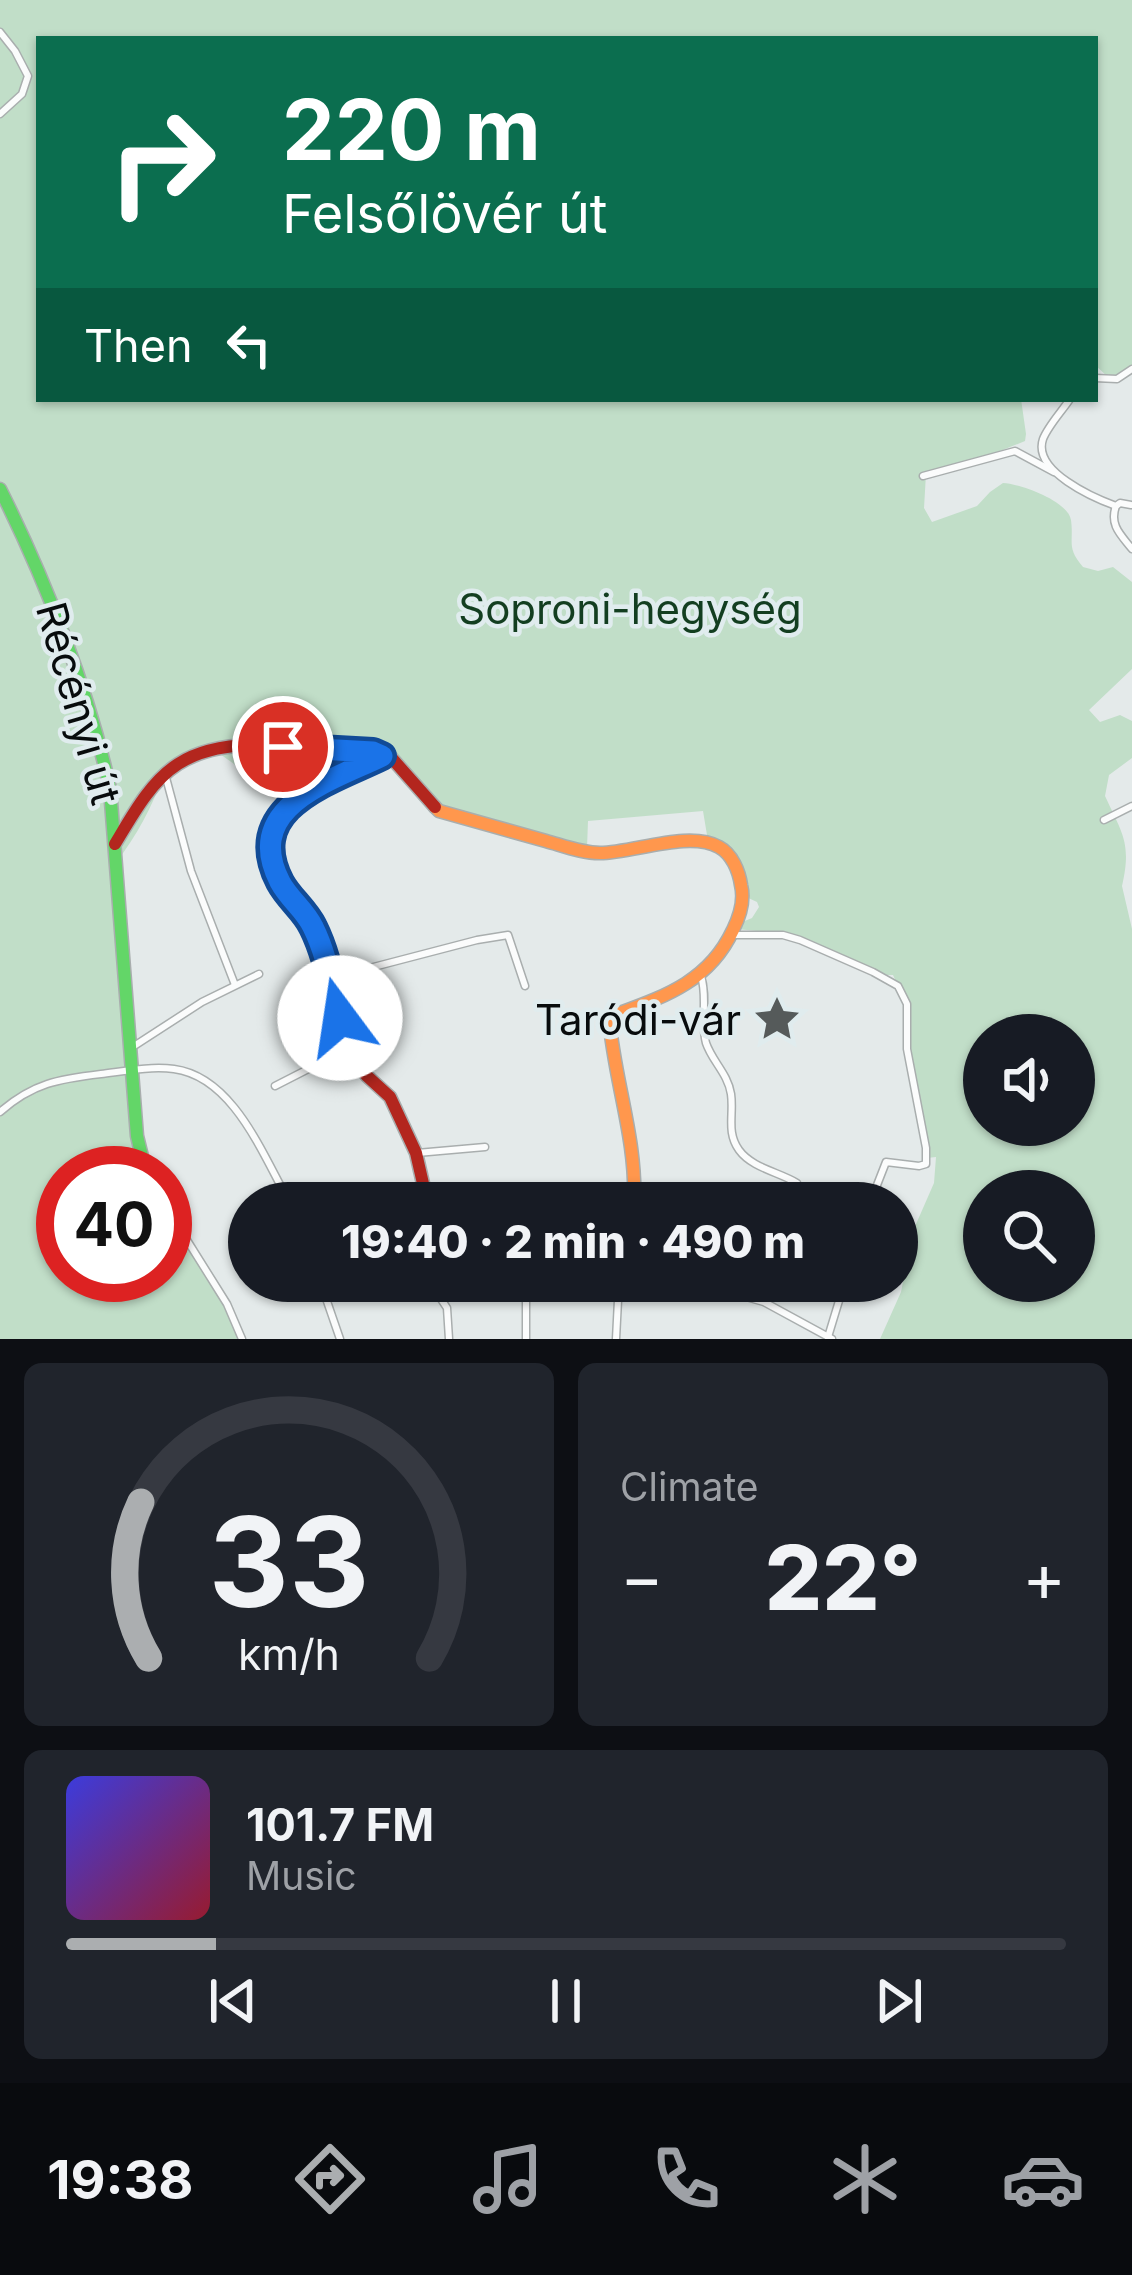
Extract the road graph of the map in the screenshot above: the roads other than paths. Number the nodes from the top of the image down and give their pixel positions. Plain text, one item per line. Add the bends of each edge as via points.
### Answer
1 (0, 32) edge
2 (0, 114) edge
3 (1132, 369) edge
4 (1098, 379) edge
5 (1068, 402) edge
6 (1054, 472) junction
7 (923, 476) dead end
8 (0, 489) edge
9 (1131, 505) edge
10 (1116, 506) junction
11 (1132, 549) edge
12 (382, 756) junction
13 (165, 774) junction
14 (1132, 806) edge
15 (1104, 820) dead end
16 (116, 844) junction
17 (732, 935) junction
18 (259, 974) dead end
19 (329, 976) junction
20 (701, 976) junction
21 (236, 985) junction
22 (525, 986) dead end
23 (131, 1048) junction
24 (351, 1055) junction
25 (133, 1073) junction
26 (274, 1086) dead end
27 (0, 1112) edge
28 (138, 1146) edge
29 (485, 1148) dead end
30 (416, 1153) junction
31 (278, 1182) edge
32 (424, 1182) edge
33 (635, 1182) edge
34 (795, 1182) edge
35 (878, 1182) edge
36 (192, 1248) edge
37 (327, 1302) edge
38 (443, 1302) edge
39 (526, 1302) edge
40 (618, 1302) edge
41 (762, 1302) edge
42 (839, 1302) edge
43 (830, 1338) edge
44 (242, 1339) edge
45 (340, 1339) edge
46 (448, 1339) edge
47 (526, 1339) edge
48 (616, 1339) edge

1 - 2 street via 28,82
3 - 4 street
5 - 6 street via 1043,439
6 - 7 street via 1015,451
6 - 10 street
8 - 16 street, Récényi út via 50,599 106,762
9 - 10 street
10 - 11 street via 1114,525
12 - 13 street via 214,748
12 - 17 street via 392,756 439,811 586,852 712,843 734,862 743,892
12 - 19 street via 300,798 274,826 278,878 312,924
13 - 16 street
13 - 21 street via 190,871
14 - 15 street
16 - 23 street, Récényi út
17 - 20 street
17 - 35 street via 800,940 873,972 904,996 926,1164 886,1162
18 - 21 street
19 - 22 street via 508,934
19 - 24 street
20 - 33 street via 609,1018
20 - 34 street via 706,1041 727,1079 738,1149
21 - 23 street
23 - 25 street, Récényi út
24 - 26 street
24 - 30 street via 390,1097
25 - 27 street via 50,1081
25 - 28 street, Récényi út
25 - 31 street via 176,1069 216,1087
29 - 30 street
30 - 32 street
36 - 44 street
37 - 45 street
38 - 46 street
39 - 47 street
40 - 48 street
41 - 43 street
42 - 43 street

